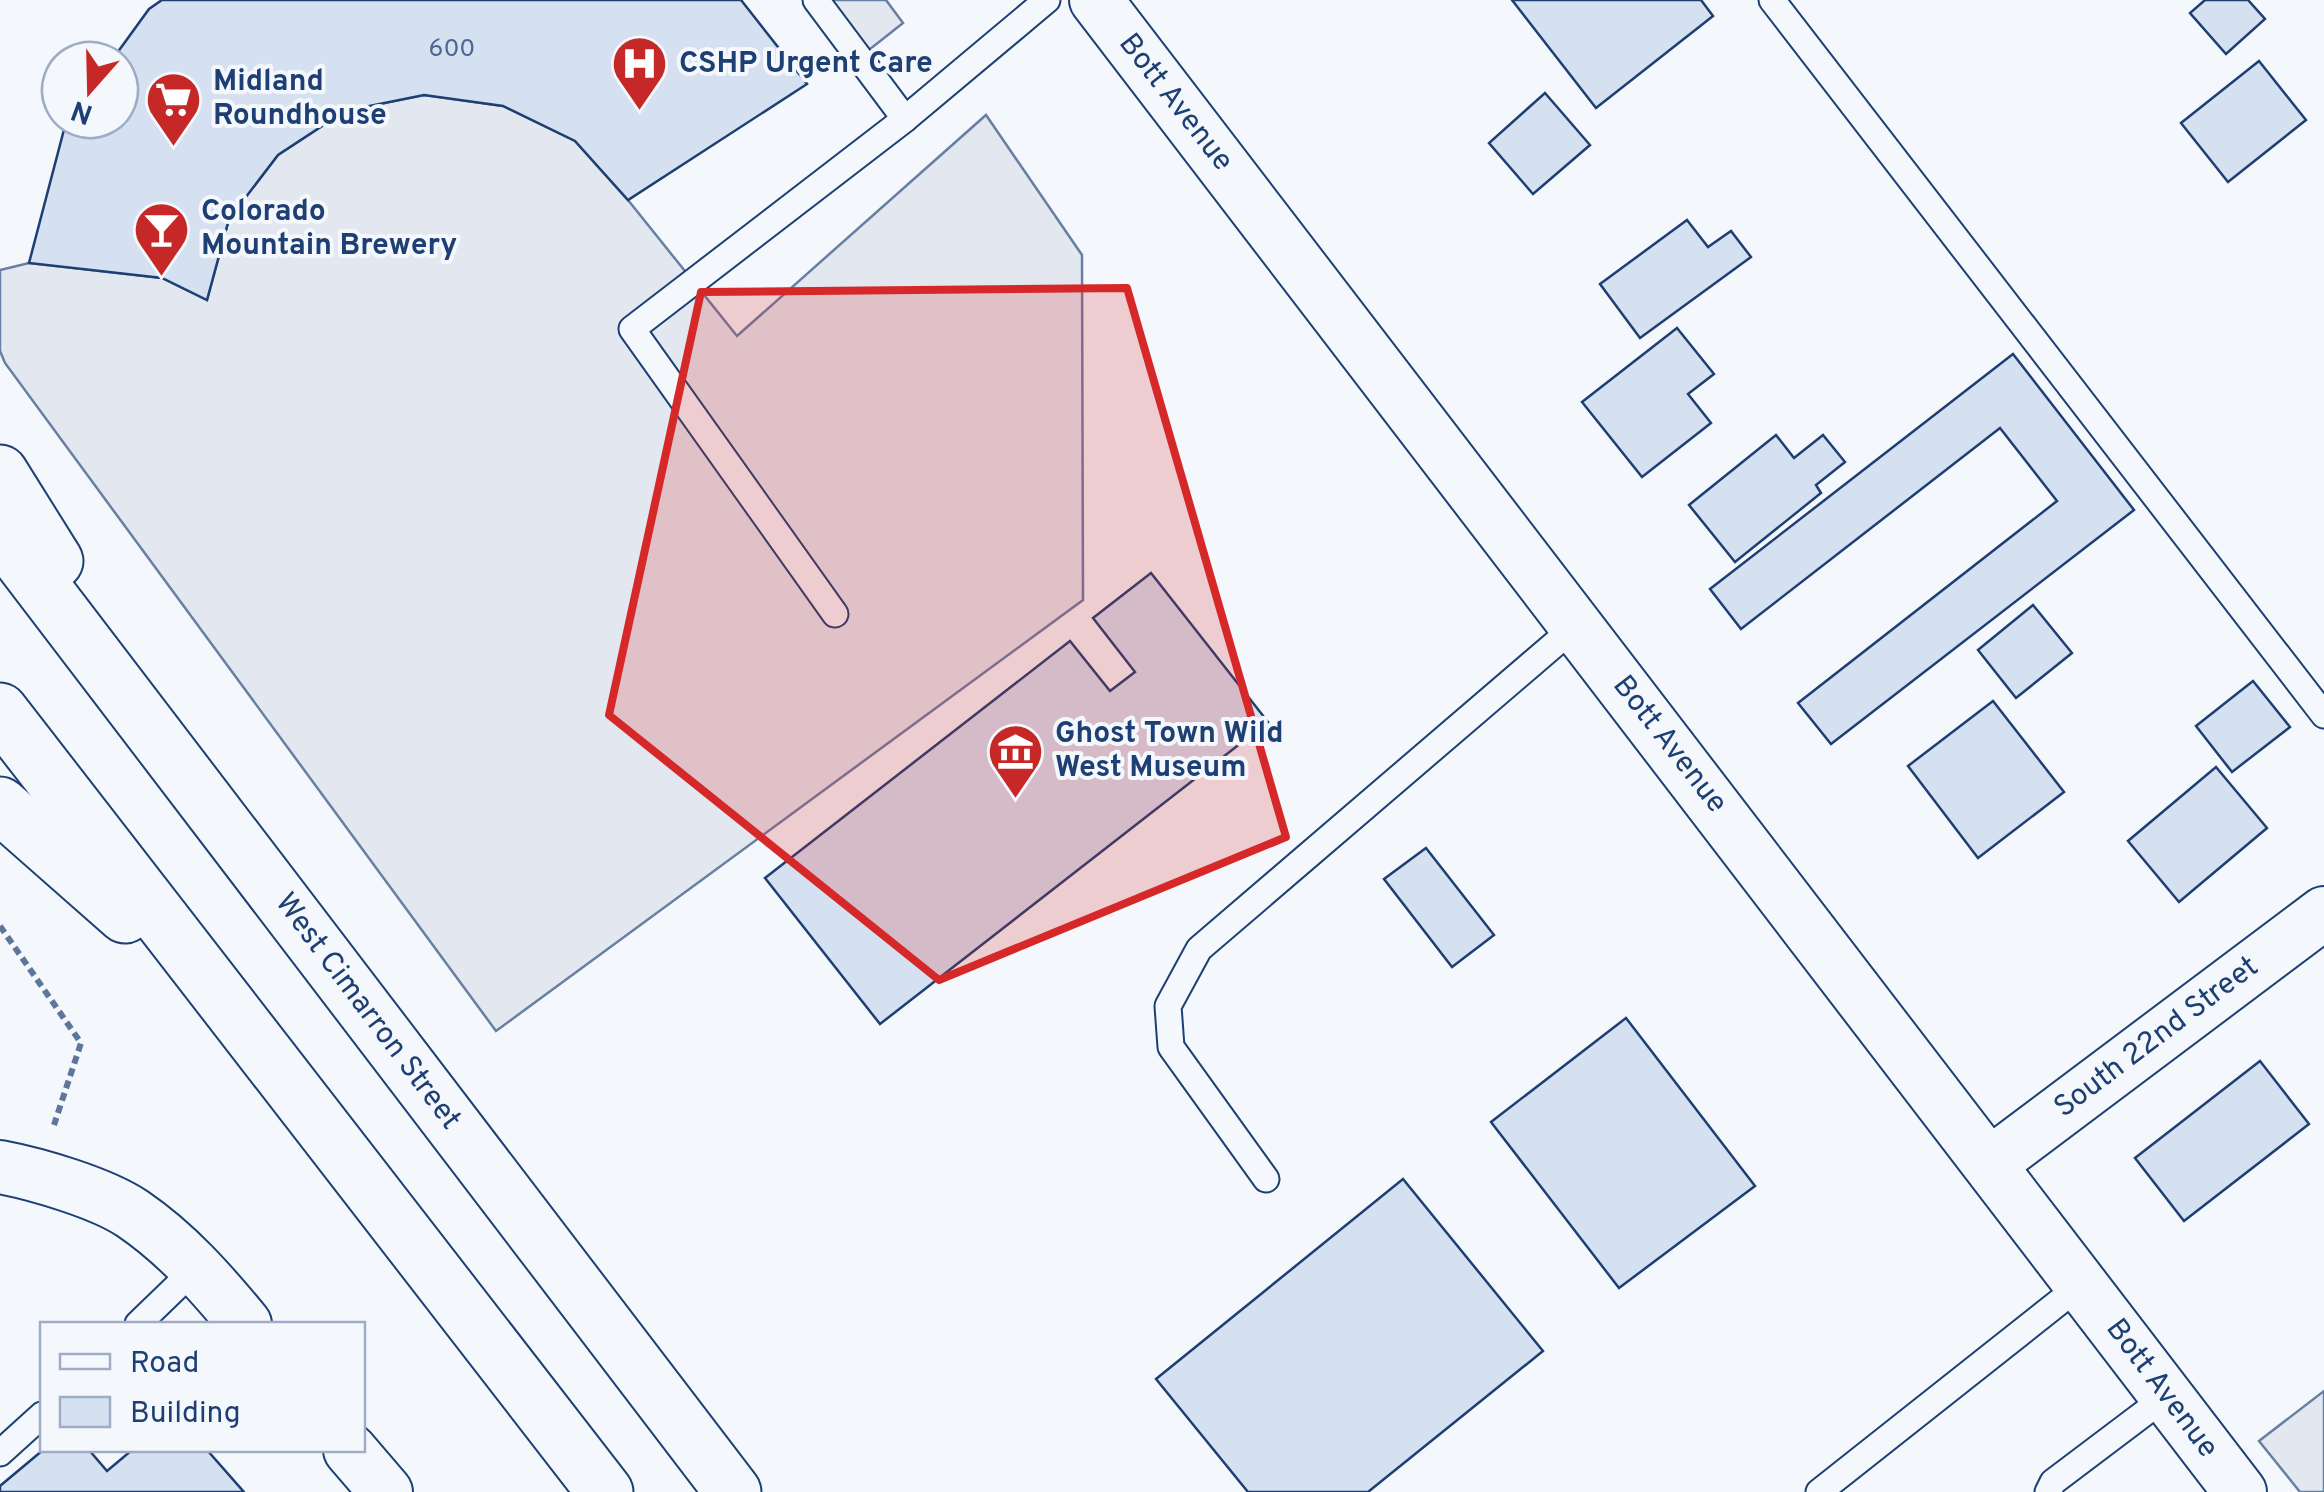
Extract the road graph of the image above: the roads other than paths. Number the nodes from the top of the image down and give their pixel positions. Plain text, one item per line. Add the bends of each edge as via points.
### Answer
1 (816, 0) edge
2 (1046, 0) edge
3 (1096, 0) edge
4 (1772, 0) edge
5 (906, 119) junction
6 (0, 473) edge
7 (0, 532) edge
8 (835, 614) dead end
9 (1577, 625) junction
10 (0, 711) edge
11 (2324, 714) edge
12 (199, 793) junction
13 (0, 805) edge
14 (2324, 913) edge
15 (227, 1005) junction
16 (1990, 1163) junction
17 (20, 1170) edge
18 (1266, 1179) dead end
19 (197, 1268) junction
20 (2082, 1284) junction
21 (140, 1322) edge
22 (243, 1322) edge
23 (2167, 1396) junction
24 (40, 1417) edge
25 (352, 1452) edge
26 (0, 1453) edge
27 (386, 1492) edge
28 (605, 1492) edge
29 (733, 1492) edge
30 (1819, 1492) edge
31 (2048, 1492) edge
32 (2240, 1492) edge

1 - 5 lane
2 - 5 lane
3 - 9 street, Bott Avenue
4 - 11 lane
5 - 8 lane via 632,330
6 - 12 highway
7 - 12 highway, West Cimarron Street
9 - 16 street, Bott Avenue
9 - 18 lane via 1199,949 1168,1006 1172,1048
10 - 15 highway
12 - 29 highway, West Cimarron Street
13 - 15 highway
14 - 16 street, South 22nd Street
15 - 28 highway
16 - 20 street, Bott Avenue
17 - 19 street via 132,1213
19 - 21 lane
19 - 22 street
20 - 23 street, Bott Avenue
20 - 30 lane
23 - 31 lane
23 - 32 street, Bott Avenue
24 - 26 lane
25 - 27 street

